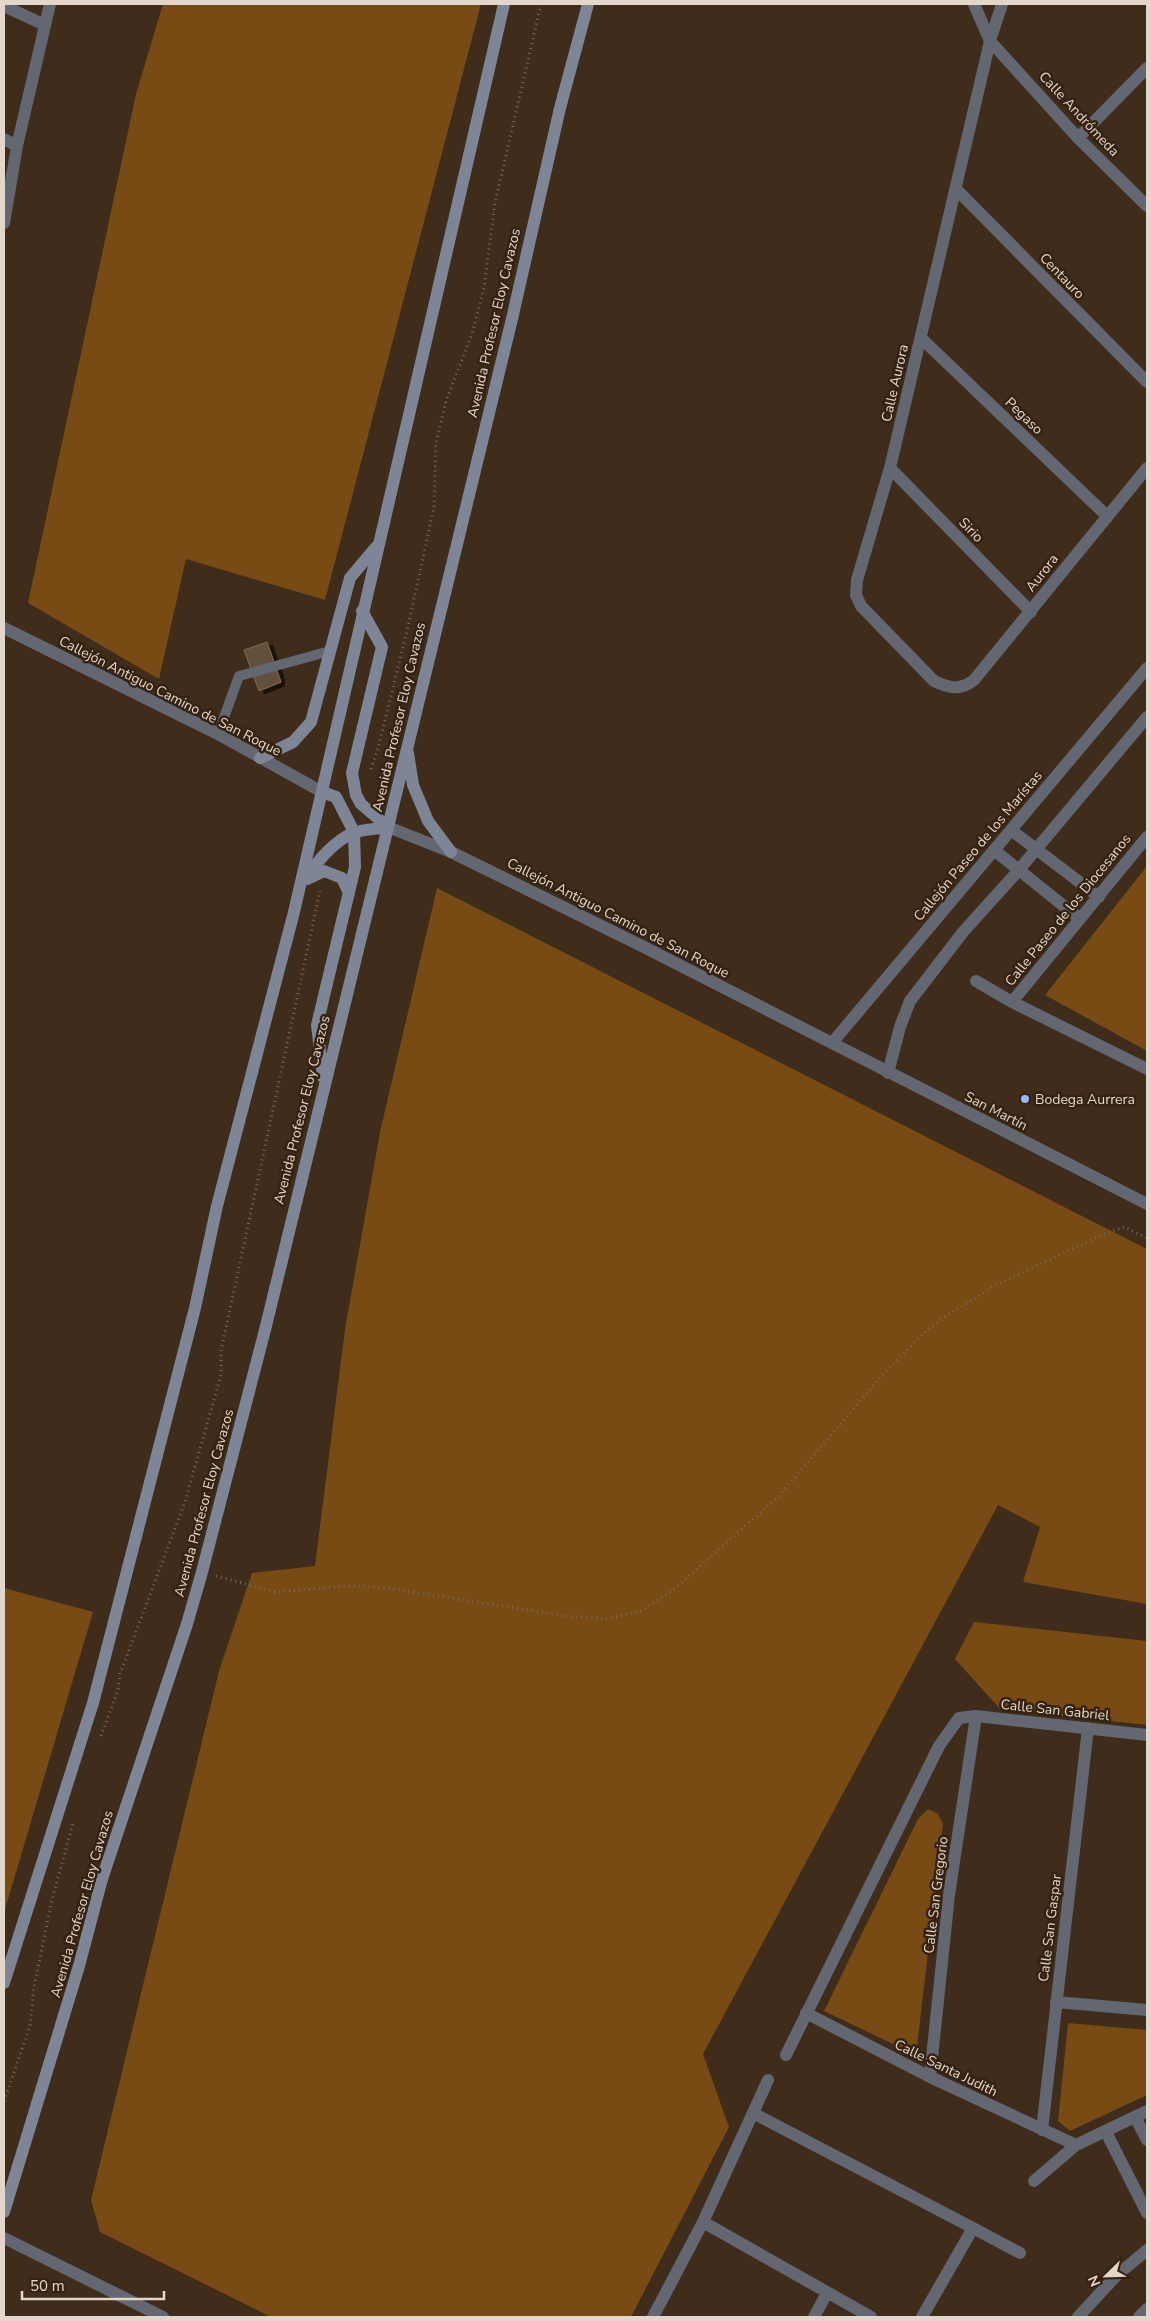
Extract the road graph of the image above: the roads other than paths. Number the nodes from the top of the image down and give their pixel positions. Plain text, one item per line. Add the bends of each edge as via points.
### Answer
1 (50, 4) edge
2 (504, 4) edge
3 (588, 4) edge
4 (974, 4) edge
5 (1002, 4) edge
6 (4, 6) edge
7 (45, 25) junction
8 (990, 41) junction
9 (1147, 68) edge
10 (1078, 138) junction
11 (4, 139) edge
12 (18, 146) junction
13 (956, 189) junction
14 (1147, 206) edge
15 (4, 222) edge
16 (921, 338) junction
17 (1147, 382) edge
18 (890, 468) junction
19 (1147, 468) edge
20 (1107, 516) junction
21 (378, 545) junction
22 (362, 611) junction
23 (1030, 612) junction
24 (4, 628) edge
25 (330, 651) junction
26 (1147, 668) edge
27 (955, 688) joint
28 (1147, 717) edge
29 (218, 734) junction
30 (407, 747) junction
31 (260, 758) junction
32 (322, 792) junction
33 (388, 827) junction
34 (1011, 830) junction
35 (354, 832) junction
36 (1147, 837) edge
37 (994, 850) junction
38 (1035, 850) junction
39 (451, 852) junction
40 (1018, 871) junction
41 (306, 879) junction
42 (349, 893) junction
43 (1099, 897) junction
44 (296, 899) junction
45 (1080, 919) junction
46 (976, 981) dead end
47 (1012, 1002) junction
48 (832, 1043) junction
49 (1147, 1069) edge
50 (888, 1073) junction
51 (324, 1086) junction
52 (1147, 1204) edge
53 (976, 1716) junction
54 (1088, 1728) junction
55 (1147, 1735) edge
56 (4, 1983) edge
57 (1056, 2002) junction
58 (1147, 2010) edge
59 (806, 2013) junction
60 (786, 2055) dead end
61 (930, 2078) junction
62 (768, 2080) dead end
63 (1147, 2111) edge
64 (753, 2113) junction
65 (1135, 2117) junction
66 (1042, 2130) junction
67 (1106, 2132) junction
68 (1147, 2140) edge
69 (1076, 2145) junction
70 (1034, 2181) dead end
71 (4, 2212) edge
72 (1147, 2213) edge
73 (703, 2222) junction
74 (973, 2228) junction
75 (4, 2238) edge
76 (1147, 2250) edge
77 (1020, 2254) dead end
78 (827, 2293) junction
79 (1147, 2309) edge
80 (163, 2317) edge
81 (653, 2317) edge
82 (814, 2317) edge
83 (871, 2317) edge
84 (922, 2317) edge
85 (1078, 2317) edge
86 (1139, 2317) edge

1 - 7 street
2 - 21 main road
3 - 30 main road, Avenida Profesor Eloy Cavazos via 560,108
4 - 8 street
5 - 8 street, Calle Aurora
6 - 7 street
7 - 12 street
8 - 10 street, Calle Andrómeda
8 - 13 street, Calle Aurora
9 - 10 street
10 - 14 street, Calle Andrómeda
11 - 12 street
12 - 15 street
13 - 16 street, Calle Aurora
13 - 17 street, Centauro
16 - 18 street, Calle Aurora
16 - 20 street, Pegaso
18 - 23 street, Sirio
18 - 27 street, Calle Aurora via 864,551 856,595 861,606 934,681 947,688
19 - 20 street, Aurora
20 - 23 street, Aurora
21 - 22 main road
21 - 25 main road via 350,578
22 - 32 main road
22 - 33 main road via 382,647 352,773 356,795 366,810
23 - 27 street, Aurora via 974,680 965,687
24 - 29 street, Callejón Antiguo Camino de San Roque
25 - 29 lane via 239,676
25 - 31 main road via 312,722 293,742
26 - 34 street, Callejón Paseo de los Marístas
28 - 38 street
29 - 31 street, Callejón Antiguo Camino de San Roque
30 - 33 main road, Avenida Profesor Eloy Cavazos
30 - 39 main road via 413,785 428,821
31 - 32 street, Callejón Antiguo Camino de San Roque
32 - 35 main road via 336,797
32 - 44 main road
33 - 35 main road
33 - 39 street, Callejón Antiguo Camino de San Roque
33 - 51 main road, Avenida Profesor Eloy Cavazos
34 - 37 street, Callejón Paseo de los Marístas
34 - 38 street
35 - 41 main road via 313,866
35 - 42 main road via 355,867
36 - 43 street, Calle Paseo de los Diocesanos
37 - 40 street
37 - 48 street, Callejón Paseo de los Marístas
38 - 40 street
38 - 43 street
39 - 48 street, Callejón Antiguo Camino de San Roque
40 - 45 street
40 - 50 street via 963,932 910,1002
41 - 42 main road via 324,871 342,878
41 - 44 main road
42 - 51 main road via 318,1025
43 - 45 street, Calle Paseo de los Diocesanos
44 - 56 main road via 104,1666
45 - 47 street, Calle Paseo de los Diocesanos
46 - 47 street
47 - 49 street
48 - 50 street, San Martín
50 - 52 street, San Martín
51 - 71 main road, Avenida Profesor Eloy Cavazos via 202,1572 102,1879
53 - 54 street, Calle San Gabriel
53 - 59 street, Calle San Gabriel via 959,1718 939,1746
53 - 61 street, Calle San Gregorio via 949,1895
54 - 55 street, Calle San Gabriel
54 - 57 street, Calle San Gaspar
57 - 58 street
57 - 66 street, Calle San Gaspar
59 - 60 street
59 - 61 street, Calle Santa Judith
61 - 66 street, Calle Santa Judith
62 - 64 street
63 - 65 street
64 - 73 street
64 - 74 street
65 - 67 street
65 - 68 street
66 - 69 street, Calle Santa Judith
67 - 69 street
67 - 72 street
69 - 70 street
73 - 78 street
73 - 81 street
74 - 77 street
74 - 84 street
75 - 80 street
76 - 85 street via 1116,2276
78 - 82 street
78 - 83 street
79 - 86 street

